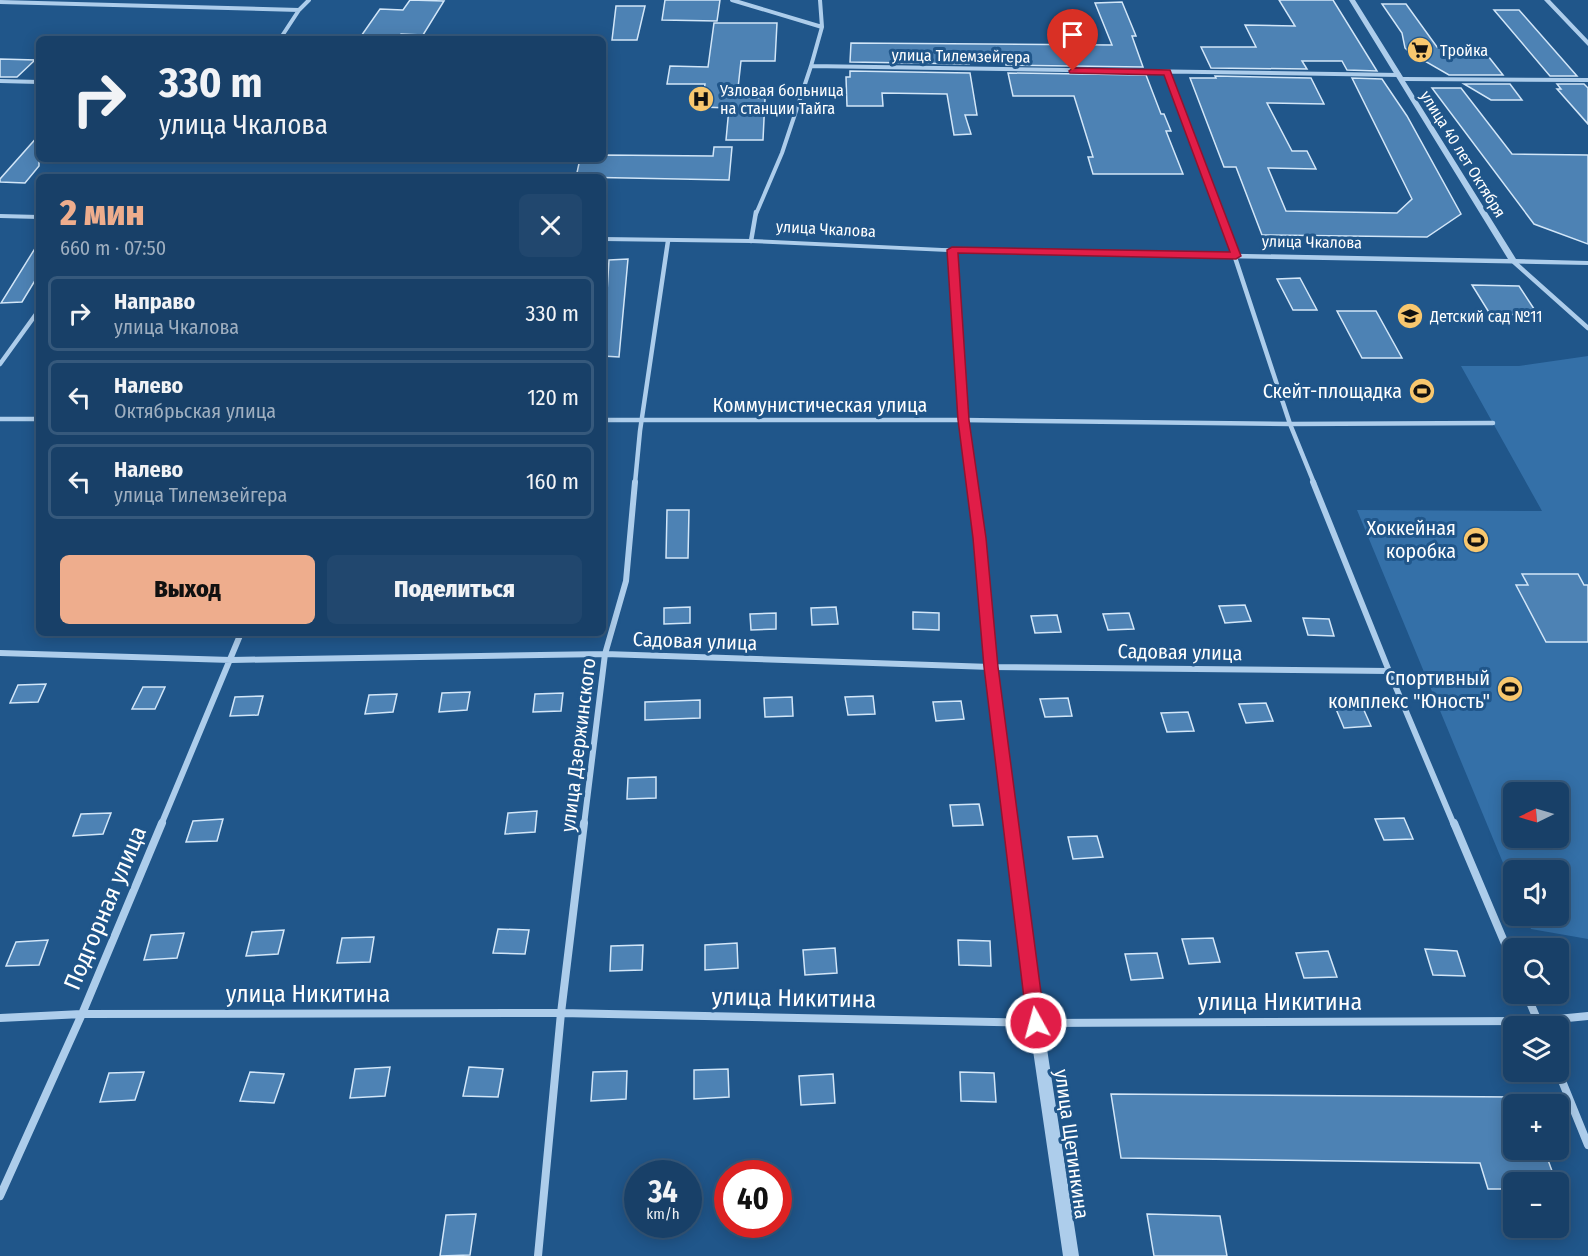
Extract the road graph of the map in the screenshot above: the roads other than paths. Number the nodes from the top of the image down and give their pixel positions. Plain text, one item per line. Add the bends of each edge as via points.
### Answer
1 (147, 0) edge
2 (309, 0) edge
3 (732, 0) edge
4 (820, 0) edge
5 (1352, 0) edge
6 (1547, 0) edge
7 (8, 1) edge
8 (0, 2) edge
9 (140, 7) junction
10 (298, 10) junction
11 (822, 27) junction
12 (282, 36) edge
13 (1588, 44) edge
14 (811, 66) junction
15 (1167, 72) junction
16 (1400, 77) junction
17 (1588, 80) edge
18 (0, 81) edge
19 (36, 82) edge
20 (0, 216) edge
21 (36, 217) edge
22 (606, 239) edge
23 (668, 241) junction
24 (751, 241) junction
25 (952, 250) junction
26 (1236, 256) junction
27 (1514, 262) junction
28 (1588, 262) edge
29 (36, 314) edge
30 (1588, 328) edge
31 (0, 364) edge
32 (0, 419) edge
33 (36, 419) edge
34 (606, 420) edge
35 (642, 420) junction
36 (963, 420) junction
37 (1492, 423) dead end
38 (1290, 424) junction
39 (240, 636) edge
40 (0, 652) edge
41 (605, 654) junction
42 (231, 660) junction
43 (991, 667) junction
44 (1389, 671) junction
45 (1503, 938) edge
46 (561, 1013) junction
47 (82, 1014) junction
48 (1588, 1016) edge
49 (0, 1018) edge
50 (1569, 1019) edge
51 (1036, 1023) junction
52 (1503, 1023) edge
53 (1562, 1082) edge
54 (1588, 1145) edge
55 (0, 1196) edge
56 (537, 1256) edge
57 (1071, 1256) edge

1 - 9 street
2 - 10 street
3 - 11 street
4 - 11 street
5 - 16 street, улица 40 лет Октября
6 - 13 street
7 - 8 street
7 - 9 street
9 - 10 street
10 - 12 street
11 - 14 street
14 - 15 street, улица Тилемзейгера
14 - 24 street via 782,153 756,213
15 - 16 street, улица Тилемзейгера
15 - 26 street
16 - 17 street, улица Тилемзейгера
16 - 27 street, улица 40 лет Октября
18 - 19 street
20 - 21 street
22 - 23 street, улица Чкалова
23 - 24 street, улица Чкалова
23 - 35 street, улица Дзержинского
24 - 25 street, улица Чкалова
25 - 26 street, улица Чкалова
25 - 36 street, улица Щетинкина
26 - 27 street, улица Чкалова
26 - 38 street
27 - 28 street, улица Чкалова
27 - 30 street
29 - 31 street
32 - 33 street
34 - 35 street, Коммунистическая улица
35 - 36 street, Коммунистическая улица
35 - 41 street, улица Дзержинского via 627,581
36 - 38 street, Коммунистическая улица
36 - 43 street, улица Щетинкина
37 - 38 street
38 - 44 street
39 - 42 street, Подгорная улица
40 - 42 street, Садовая улица
41 - 42 street, Садовая улица
41 - 43 street, Садовая улица
41 - 46 street, улица Дзержинского
42 - 47 street, Подгорная улица
43 - 44 street, Садовая улица
43 - 51 street, улица Щетинкина
44 - 45 street
46 - 47 street, улица Никитина
46 - 51 street, улица Никитина
46 - 56 street, улица Дзержинского
47 - 49 street, улица Никитина
47 - 55 street, Подгорная улица
48 - 50 street, улица Никитина
51 - 52 street, улица Никитина
51 - 57 street, улица Щетинкина
53 - 54 street

